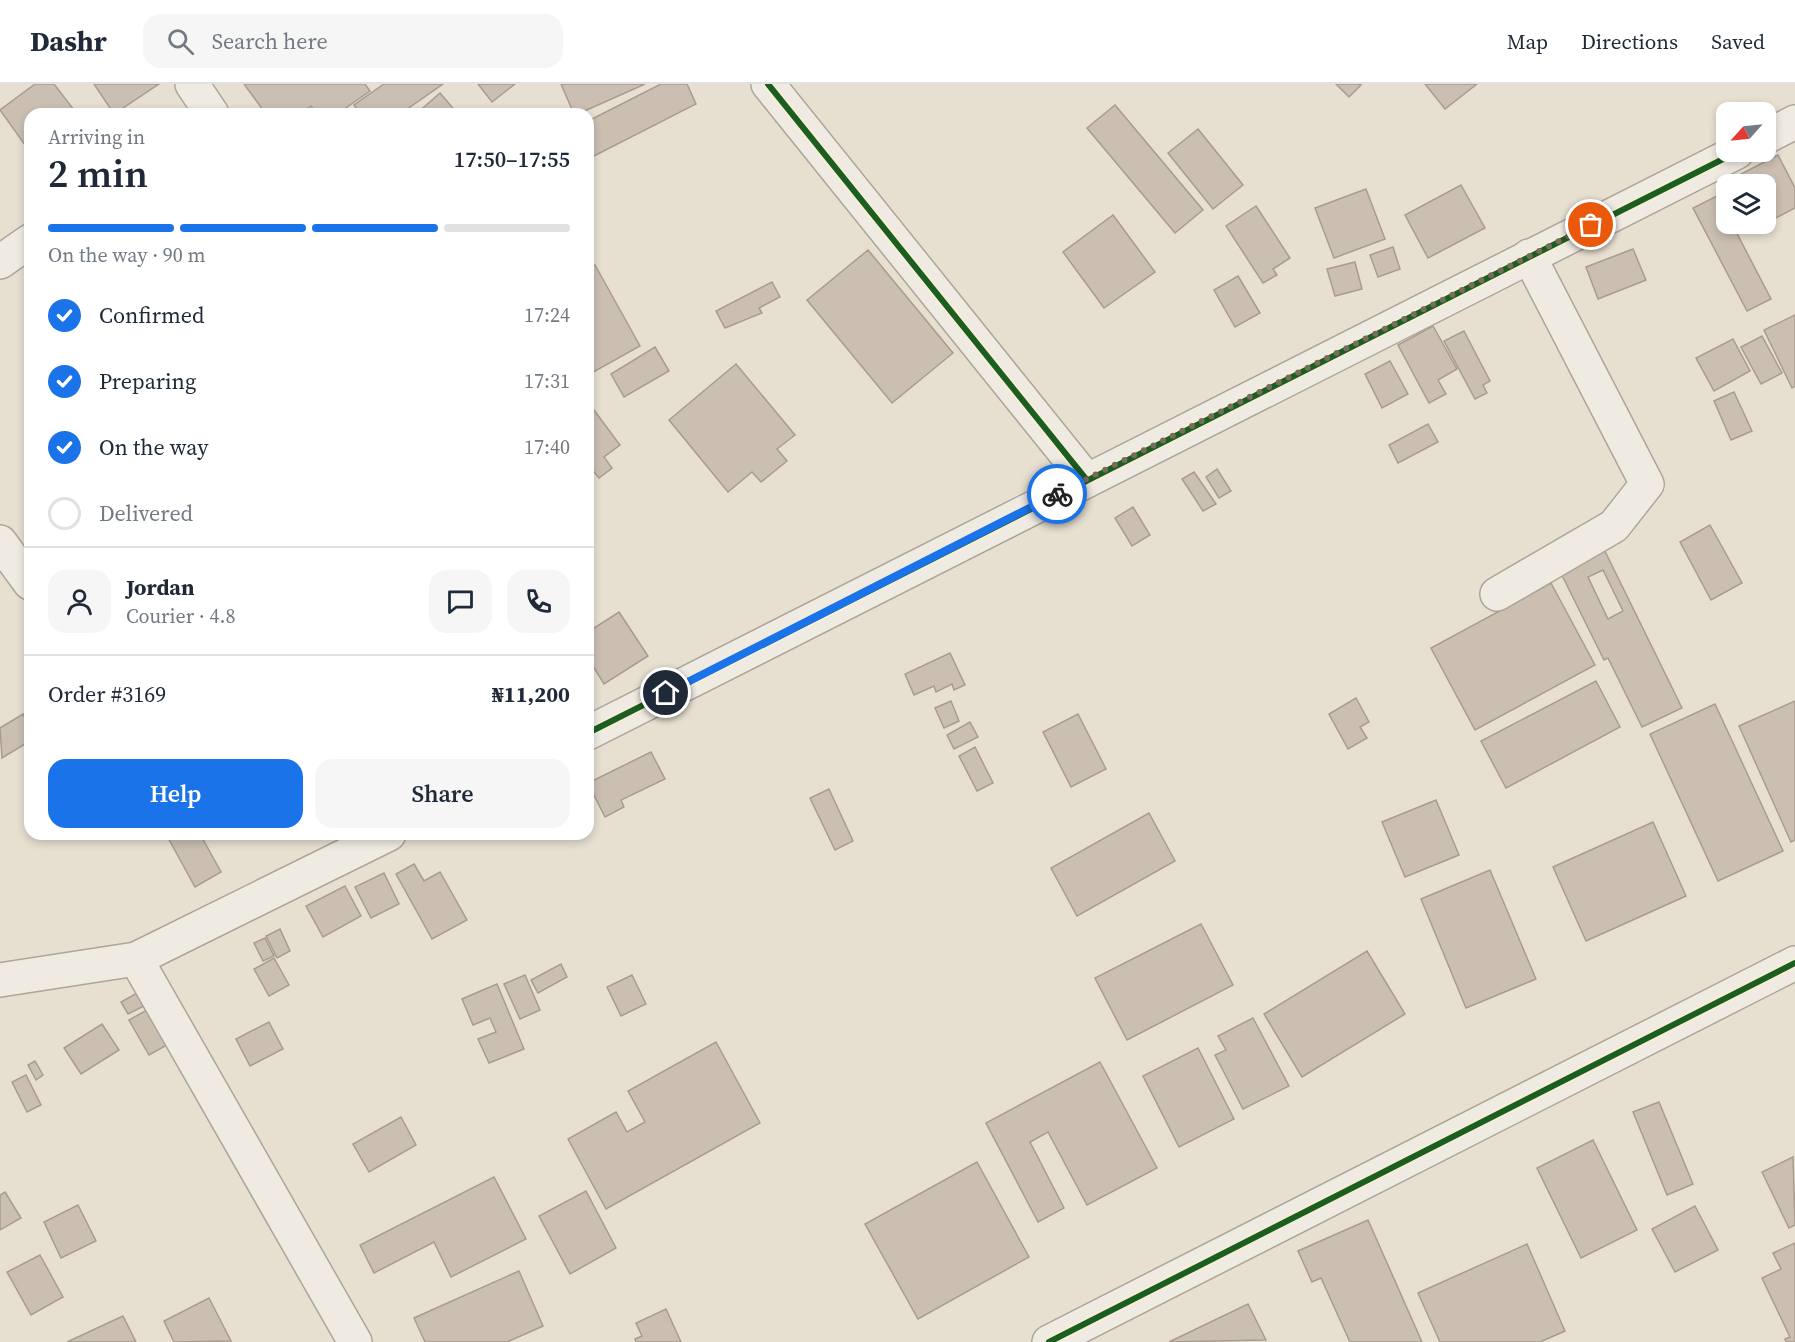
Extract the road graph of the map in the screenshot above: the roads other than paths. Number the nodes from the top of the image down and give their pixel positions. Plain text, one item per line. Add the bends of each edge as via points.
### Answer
1 (192, 84) edge
2 (768, 84) edge
3 (208, 108) edge
4 (1795, 122) edge
5 (1776, 132) edge
6 (1717, 162) edge
7 (24, 245) edge
8 (1529, 256) junction
9 (0, 262) edge
10 (1086, 479) junction
11 (0, 542) edge
12 (24, 575) edge
13 (1497, 594) dead end
14 (594, 730) edge
15 (377, 840) edge
16 (136, 959) junction
17 (1795, 963) edge
18 (0, 980) edge
19 (1068, 1338) edge
20 (355, 1342) edge

1 - 3 street
2 - 10 street
4 - 5 street
6 - 8 street
7 - 9 street
8 - 10 street
8 - 13 street via 1647,484 1614,526
10 - 14 street
11 - 12 street
15 - 16 street
16 - 18 street
16 - 20 street
17 - 19 street

